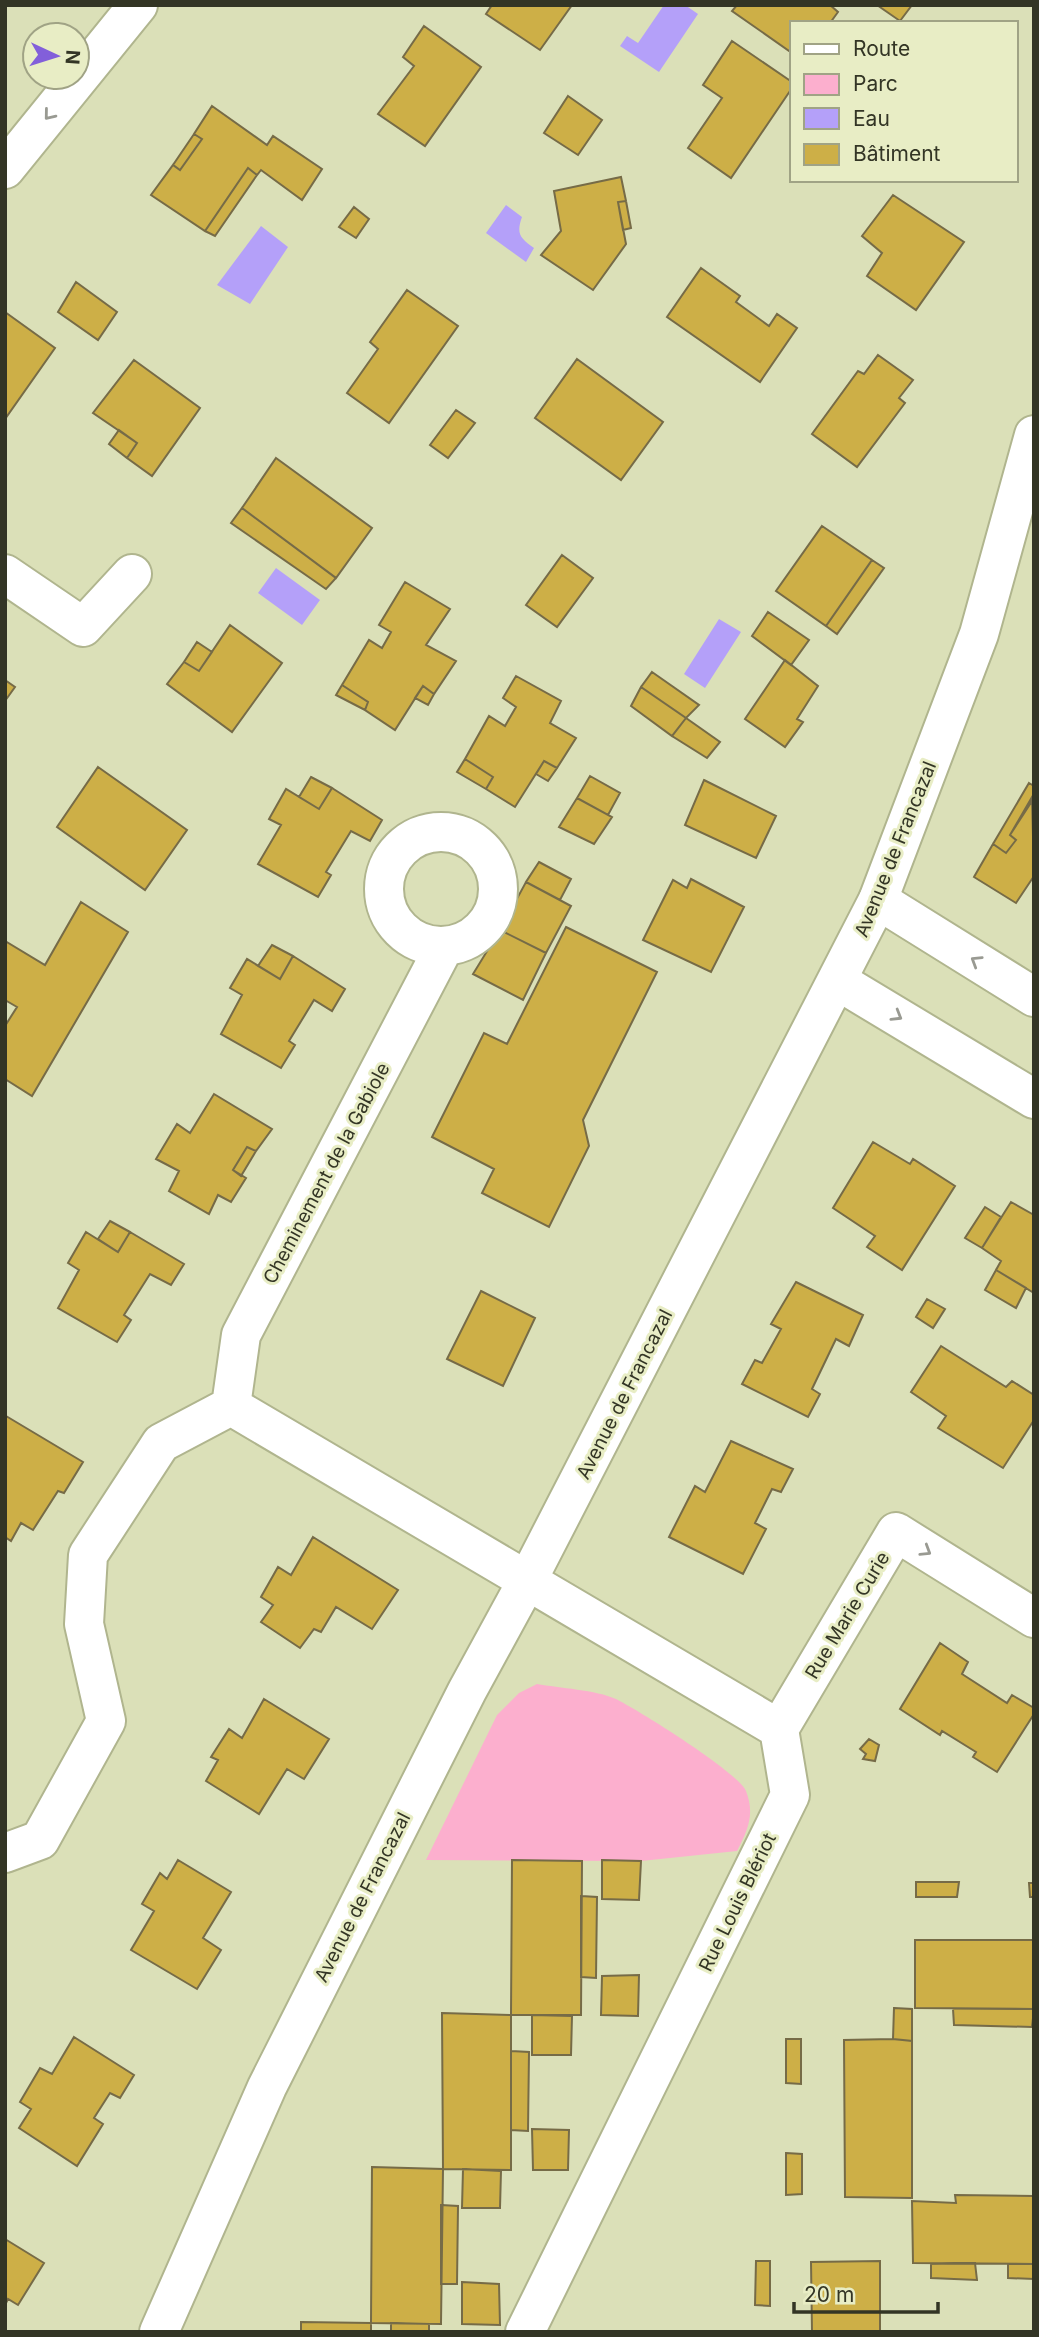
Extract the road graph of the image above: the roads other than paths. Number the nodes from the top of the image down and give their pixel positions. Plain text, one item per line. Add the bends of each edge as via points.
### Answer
1 (138, 5) edge
2 (5, 169) edge
3 (1034, 435) edge
4 (5, 574) edge
5 (132, 574) dead end
6 (878, 900) junction
7 (444, 947) dead end
8 (838, 981) junction
9 (1034, 997) edge
10 (1034, 1099) edge
11 (232, 1406) junction
12 (527, 1581) junction
13 (1034, 1618) edge
14 (779, 1729) junction
15 (5, 1853) edge
16 (159, 2332) edge
17 (525, 2332) edge

1 -> 2 street
3 - 6 street, Avenue de Francazal via 979,634
4 - 5 street via 83,627
6 - 8 street, Avenue de Francazal
9 -> 6 street
7 - 11 street, Cheminement de la Gabiole via 241,1335
8 -> 10 street
8 - 12 street, Avenue de Francazal
11 - 12 street
11 - 15 street via 161,1443 88,1555 84,1624 106,1721 40,1840
12 - 14 street
12 - 16 street, Avenue de Francazal via 467,1690 267,2087
14 -> 13 street, Rue Marie Curie via 896,1532
14 - 17 street, Rue Louis Blériot via 790,1795

